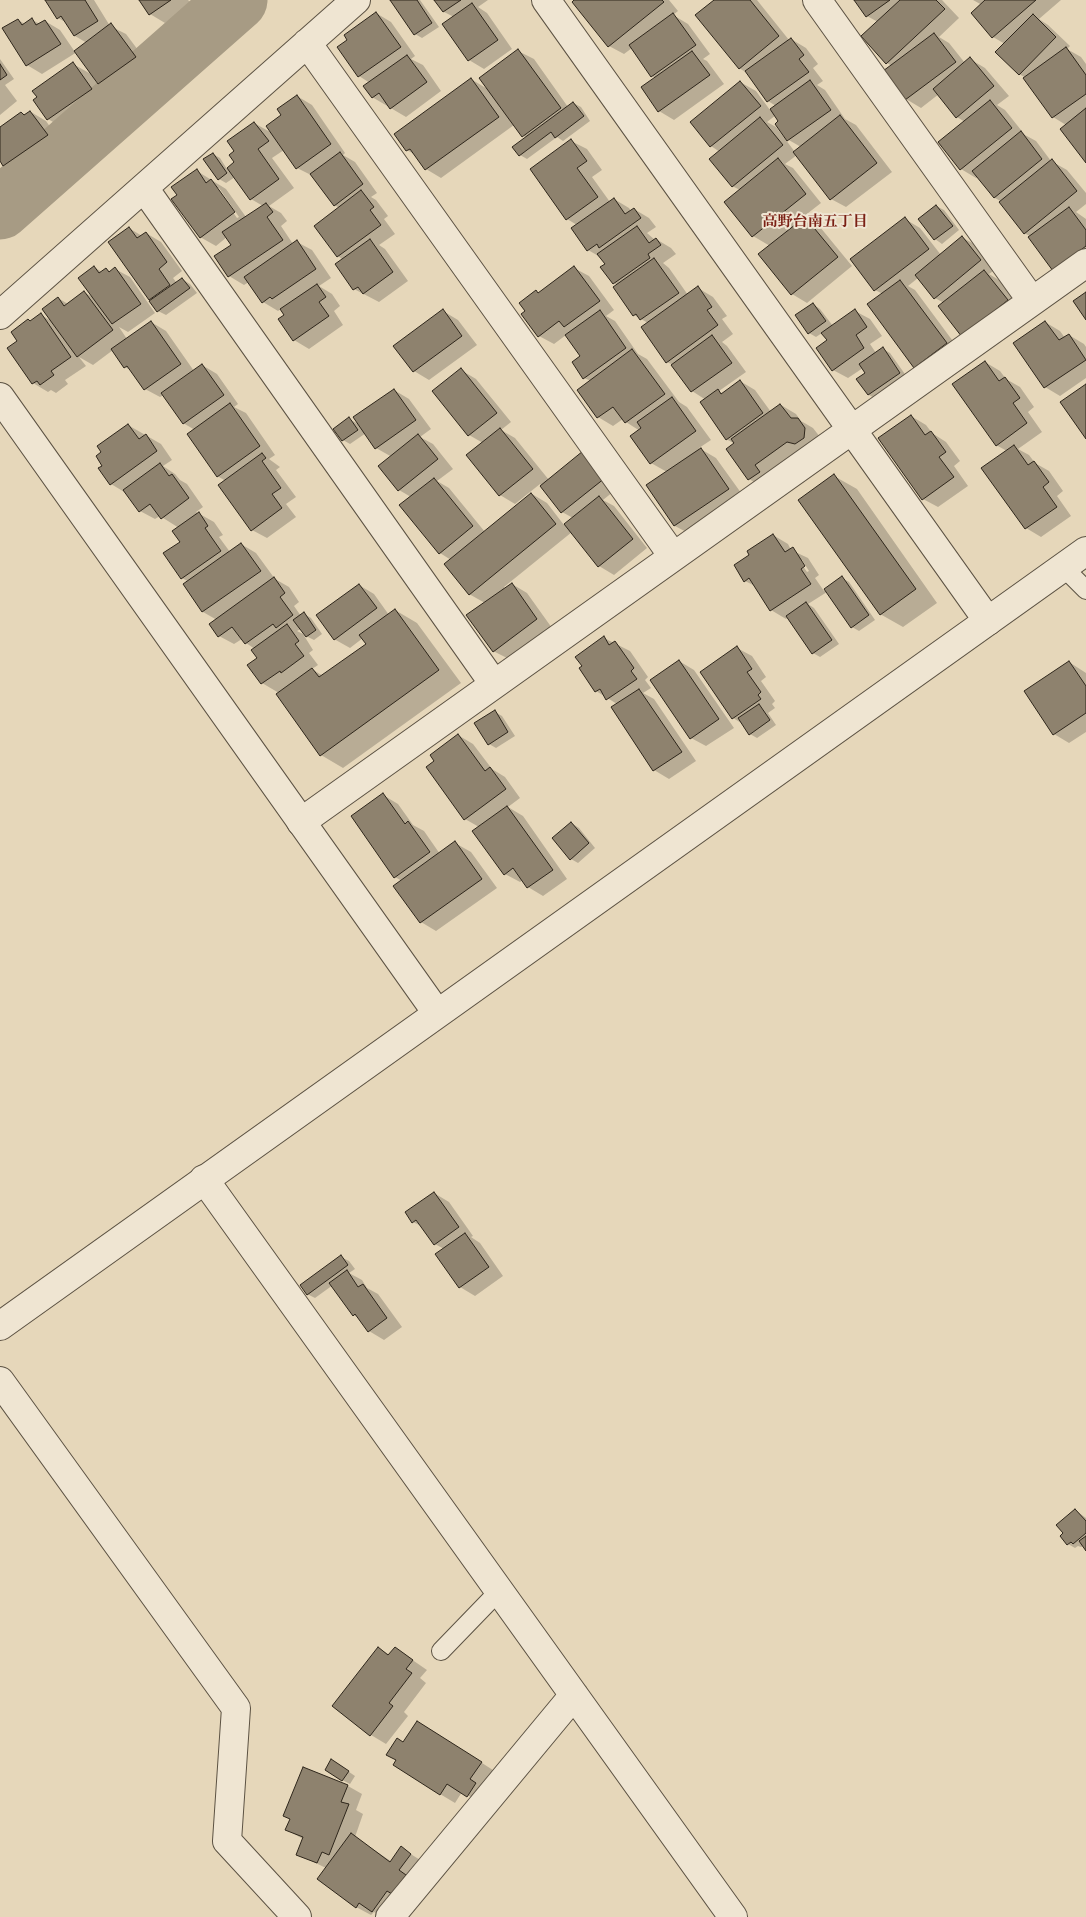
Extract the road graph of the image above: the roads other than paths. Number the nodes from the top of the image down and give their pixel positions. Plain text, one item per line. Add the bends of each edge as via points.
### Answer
1 (356, 0) edge
2 (546, 0) edge
3 (817, 0) edge
4 (307, 43) junction
5 (144, 188) junction
6 (1086, 263) edge
7 (1032, 301) junction
8 (0, 315) edge
9 (0, 397) edge
10 (851, 430) junction
11 (1086, 551) edge
12 (673, 556) junction
13 (1063, 567) junction
14 (1086, 590) edge
15 (988, 621) junction
16 (494, 684) junction
17 (301, 822) junction
18 (437, 1013) junction
19 (204, 1180) junction
20 (0, 1326) edge
21 (0, 1381) edge
22 (499, 1590) junction
23 (441, 1651) dead end
24 (574, 1695) junction
25 (297, 1917) edge
26 (390, 1917) edge
27 (733, 1917) edge

1 - 4 street
2 - 10 street
3 - 7 street
4 - 5 street
4 - 12 street
5 - 8 street
5 - 16 street
6 - 7 street
7 - 10 street
9 - 17 street
10 - 12 street
10 - 15 street
11 - 13 street
12 - 16 street
13 - 14 lane
13 - 15 street
15 - 18 street
16 - 17 street
17 - 18 street
18 - 19 street
19 - 20 street
19 - 22 street
21 - 25 street via 236,1708 227,1841
22 - 23 lane
22 - 24 street
24 - 26 street
24 - 27 street

